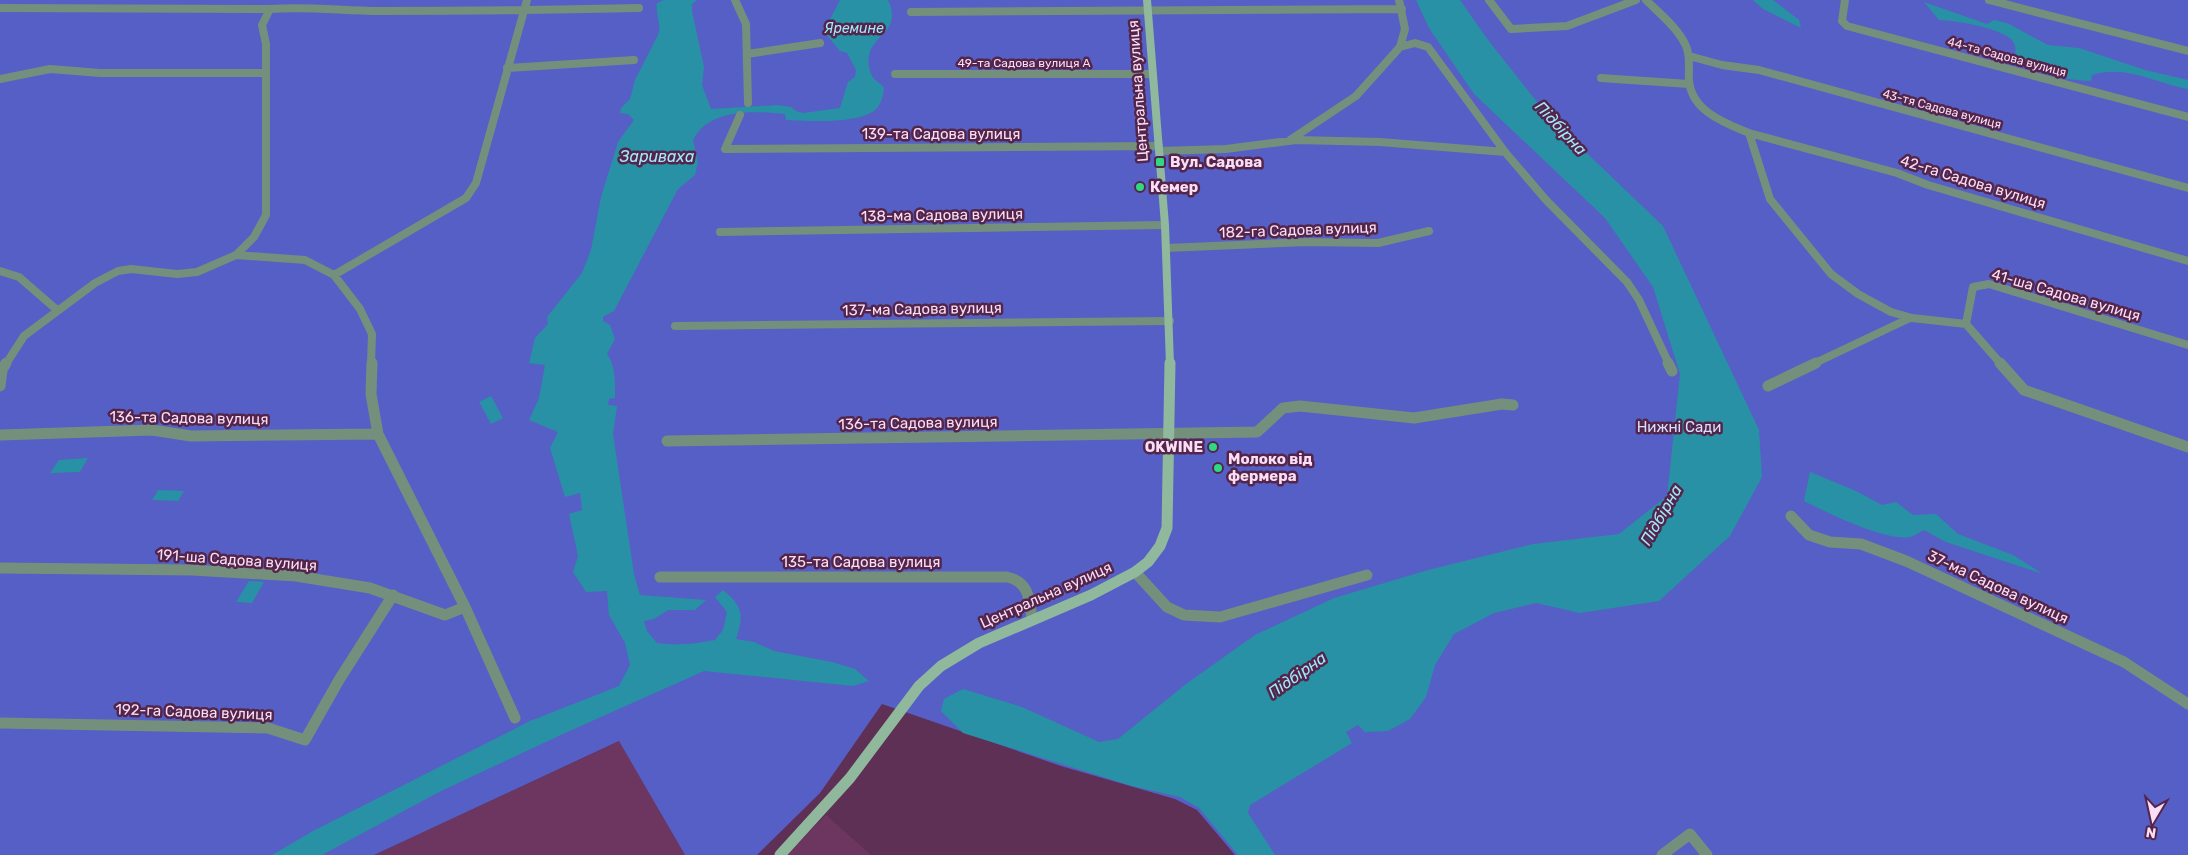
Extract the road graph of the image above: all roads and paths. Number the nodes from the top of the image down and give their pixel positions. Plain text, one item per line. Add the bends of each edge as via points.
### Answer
1 (527, 0) edge
2 (735, 0) edge
3 (1147, 0) edge
4 (1399, 0) edge
5 (1490, 0) edge
6 (1636, 0) edge
7 (1646, 0) edge
8 (1845, 0) edge
9 (1989, 0) edge
10 (304, 3) edge
11 (0, 8) edge
12 (638, 8) dead end
13 (270, 9) junction
14 (1402, 9) junction
15 (1148, 10) junction
16 (522, 11) junction
17 (911, 12) dead end
18 (820, 43) dead end
19 (1401, 44) junction
20 (2188, 51) edge
21 (747, 54) junction
22 (1689, 56) junction
23 (634, 60) dead end
24 (507, 68) junction
25 (265, 73) junction
26 (895, 74) dead end
27 (1152, 74) junction
28 (1601, 78) dead end
29 (0, 79) edge
30 (1689, 84) junction
31 (748, 103) dead end
32 (740, 115) dead end
33 (2188, 117) edge
34 (1750, 133) junction
35 (1287, 142) junction
36 (1159, 149) junction
37 (1505, 152) junction
38 (2188, 188) edge
39 (1165, 225) junction
40 (1429, 231) dead end
41 (720, 232) dead end
42 (1166, 248) junction
43 (236, 255) junction
44 (2188, 261) edge
45 (0, 271) edge
46 (334, 276) junction
47 (57, 310) junction
48 (1910, 318) junction
49 (1170, 321) junction
50 (1966, 324) junction
51 (675, 326) dead end
52 (2188, 346) edge
53 (1672, 371) dead end
54 (0, 386) edge
55 (1768, 386) dead end
56 (1512, 405) dead end
57 (378, 434) junction
58 (0, 435) edge
59 (1169, 435) junction
60 (667, 441) dead end
61 (2188, 447) edge
62 (1791, 516) dead end
63 (0, 568) edge
64 (1135, 572) junction
65 (1367, 575) dead end
66 (660, 577) dead end
67 (393, 596) junction
68 (465, 607) junction
69 (1032, 618) junction
70 (2188, 704) edge
71 (515, 718) dead end
72 (0, 723) edge
73 (780, 855) edge
74 (1662, 855) edge
75 (1706, 855) edge

1 - 16 street
2 - 21 street via 746,24
3 - 15 street, Центральна вулиця
4 - 14 street
5 - 6 street via 1511,29 1567,26
7 - 22 street via 1685,44
8 - 33 street, 44-та Садова вулиця via 1842,21 1847,26
9 - 20 street
10 - 13 street
10 - 16 street via 357,11
11 - 13 street
12 - 16 street
13 - 25 street via 262,25 266,44
14 - 15 street
14 - 19 street via 1405,29
15 - 17 street
15 - 27 street, Центральна вулиця
16 - 24 street
18 - 21 street
19 - 35 street via 1356,96
19 - 37 street via 1415,43 1428,47
21 - 31 street
22 - 30 street
22 - 38 street, 43-тя Садова вулиця via 1722,66 1759,70
23 - 24 street
24 - 46 street via 476,182 466,198 412,233
25 - 29 street via 100,73 50,69
25 - 43 street via 266,215 252,242
26 - 27 street, 49-та Садова вулиця А
27 - 36 street, Центральна вулиця
28 - 30 street
30 - 34 street, 42-га Садова вулиця via 1703,109
32 - 36 street, 139-та Садова вулиця via 724,149
34 - 44 street, 42-га Садова вулиця via 1897,173 1928,185
34 - 48 street via 1770,199 1831,274 1885,308
35 - 36 street, 139-та Садова вулиця via 1226,149
35 - 37 street, 139-та Садова вулиця via 1380,142
36 - 39 street, Центральна вулиця
37 - 53 street via 1546,200 1627,282 1639,300
39 - 41 street, 138-ма Садова вулиця
39 - 42 street, Центральна вулиця
40 - 42 street, 182-га Садова вулиця via 1378,243 1306,242
42 - 49 street, Центральна вулиця
43 - 46 street via 305,260
43 - 47 street via 196,272 118,271
45 - 47 street via 20,277
46 - 57 street via 360,309 372,334 371,394
47 - 54 street via 24,336 2,370
48 - 50 street
48 - 55 street
49 - 51 street, 137-ма Садова вулиця
49 - 59 street, Центральна вулиця
50 - 52 street, 41-ша Садова вулиця via 1973,287 1989,284
50 - 61 street via 2024,390
56 - 59 street, 136-та Садова вулиця via 1414,418 1300,406 1283,408 1257,432
57 - 58 street, 136-та Садова вулиця via 192,436 152,430
57 - 68 street
59 - 60 street, 136-та Садова вулиця
59 - 64 street, Центральна вулиця via 1167,528 1160,546
62 - 70 street, 37-ма Садова вулиця via 1809,535 1830,542 1861,544 1906,561 2124,662
63 - 67 street, 191-ша Садова вулиця via 192,570 296,576 370,588
64 - 65 street via 1167,607 1184,616 1220,617
64 - 69 street, Центральна вулиця via 1091,595
66 - 69 street, 135-та Садова вулиця via 1017,578 1029,591
67 - 68 street, 191-ша Садова вулиця via 445,615
67 - 72 street, 192-га Садова вулиця via 305,740 268,728
68 - 71 street
69 - 73 street, Центральна вулиця via 979,643 941,666 919,686 850,778
74 - 75 street via 1690,834

